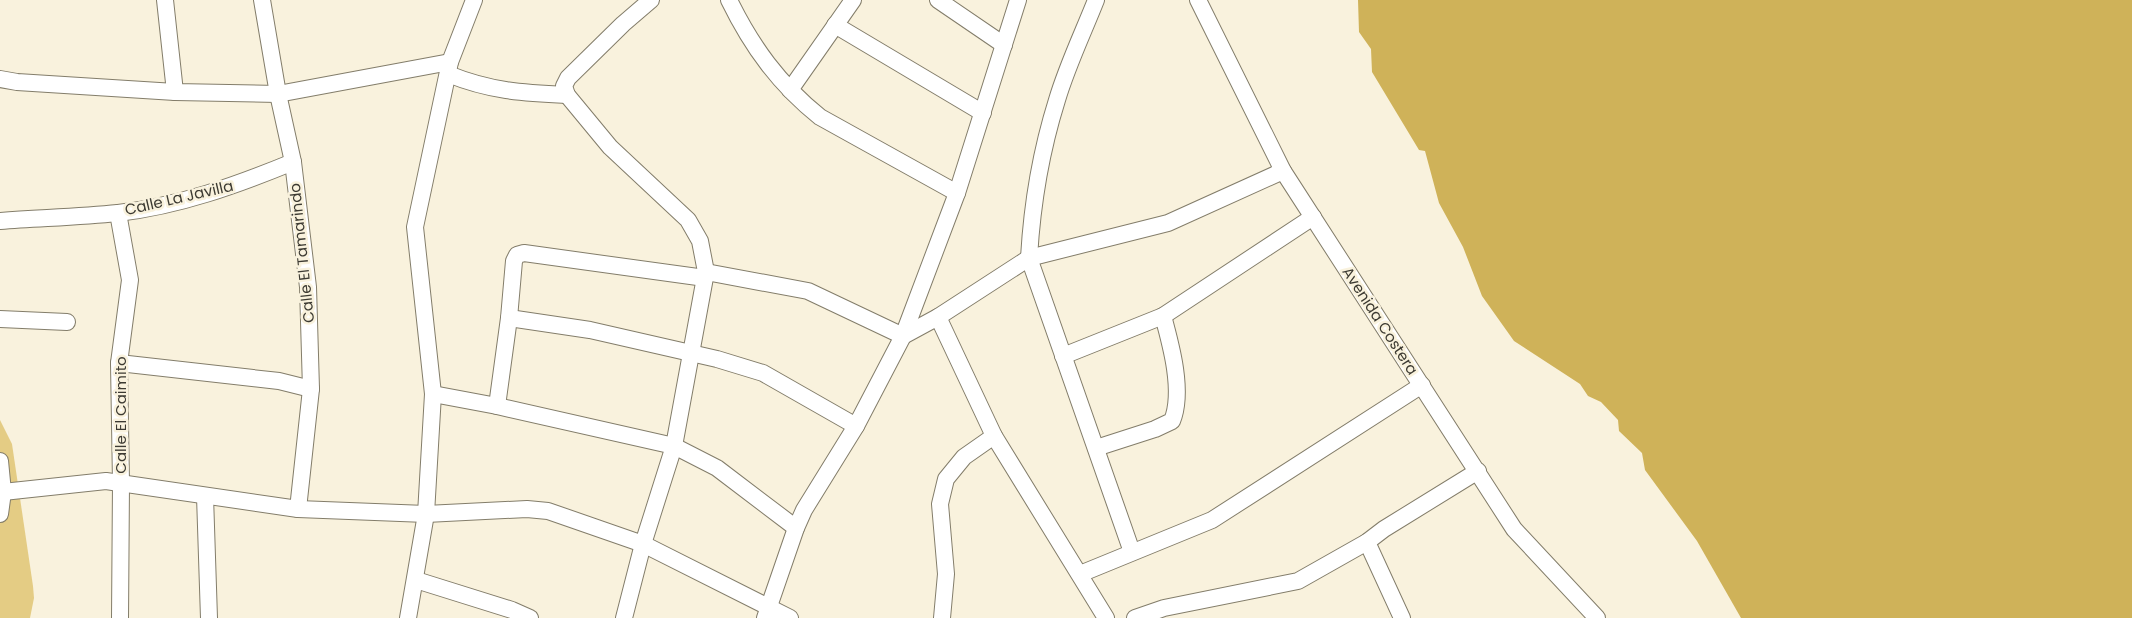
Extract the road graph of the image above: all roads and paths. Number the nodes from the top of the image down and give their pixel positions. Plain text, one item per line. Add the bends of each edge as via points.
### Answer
1 (165, 0) edge
2 (262, 0) edge
3 (474, 0) edge
4 (651, 0) edge
5 (729, 0) edge
6 (853, 0) edge
7 (938, 0) edge
8 (1018, 0) edge
9 (1096, 0) edge
10 (1186, 0) edge
11 (1200, 6) edge
12 (836, 25) junction
13 (1004, 45) junction
14 (449, 68) junction
15 (0, 79) edge
16 (790, 90) junction
17 (175, 92) junction
18 (278, 94) junction
19 (567, 95) junction
20 (984, 113) junction
21 (293, 162) junction
22 (1283, 171) junction
23 (957, 193) junction
24 (118, 213) junction
25 (1313, 217) junction
26 (0, 221) edge
27 (1029, 258) junction
28 (705, 275) junction
29 (1163, 316) junction
30 (938, 317) junction
31 (509, 318) junction
32 (0, 319) edge
33 (67, 322) dead end
34 (903, 336) junction
35 (691, 352) junction
36 (1063, 356) junction
37 (119, 364) junction
38 (1422, 385) junction
39 (311, 389) junction
40 (432, 394) junction
41 (497, 406) junction
42 (856, 426) junction
43 (994, 436) junction
44 (674, 446) junction
45 (1096, 448) junction
46 (0, 461) edge
47 (1478, 471) junction
48 (121, 483) junction
49 (3, 492) junction
50 (205, 496) junction
51 (298, 509) junction
52 (0, 514) edge
53 (426, 514) junction
54 (796, 528) junction
55 (1367, 542) junction
56 (643, 544) junction
57 (1132, 552) junction
58 (1080, 574) junction
59 (416, 580) junction
60 (767, 612) edge
61 (1167, 613) edge
62 (120, 618) edge
63 (209, 618) edge
64 (408, 618) edge
65 (530, 618) edge
66 (624, 618) edge
67 (790, 618) edge
68 (942, 618) edge
69 (1106, 618) edge
70 (1135, 618) edge
71 (1402, 618) edge
72 (1598, 618) edge

1 - 17 street
2 - 18 street, Calle El Tamarindo
3 - 14 street
4 - 19 street via 568,78 564,86
5 - 16 street via 768,66
6 - 12 street
7 - 13 street
8 - 13 street
9 - 27 street via 1057,99 1038,176
10 - 11 street
11 - 22 street, Avenida Costera
12 - 16 street
12 - 20 street
13 - 20 street
14 - 18 street
14 - 19 street via 473,84 515,93
14 - 40 street via 415,226
15 - 17 street
16 - 23 street via 820,118
17 - 18 street
18 - 21 street, Calle El Tamarindo
19 - 28 street via 610,147 688,220 700,241
20 - 23 street
21 - 24 street, Calle La Javilla via 234,186
21 - 39 street, Calle El Tamarindo via 308,287
22 - 25 street, Avenida Costera
22 - 27 street via 1168,223
23 - 34 street
24 - 26 street, Calle La Javilla
24 - 37 street, Calle El Caimito via 130,280
25 - 29 street
25 - 38 street, Avenida Costera
27 - 30 street
27 - 36 street
28 - 31 street via 524,253 517,255 514,261
28 - 34 street via 808,291
28 - 35 street
29 - 36 street
29 - 45 street via 1171,344 1177,400 1172,421
30 - 34 street
30 - 43 street
31 - 35 street via 590,330
31 - 41 street
32 - 33 street
34 - 42 street
35 - 42 street via 764,373
35 - 44 street
36 - 45 street
37 - 39 street via 279,381
37 - 48 street, Calle El Caimito
38 - 47 street, Avenida Costera
38 - 57 street via 1212,520
39 - 51 street, Calle El Tamarindo
40 - 41 street
40 - 53 street
41 - 44 street
42 - 54 street
43 - 58 street
43 - 68 street via 964,456 946,479 940,504 946,574
44 - 54 street via 716,468
44 - 56 street
45 - 57 street
46 - 49 street
47 - 55 street
47 - 72 street, Avenida Costera via 1514,529
48 - 49 street via 106,481
48 - 50 street
48 - 62 street, Calle El Caimito
49 - 52 street
50 - 51 street
50 - 63 street
51 - 53 street
53 - 56 street via 527,509 548,511
53 - 59 street
54 - 60 street
55 - 61 street via 1298,581
55 - 71 street
56 - 60 street
56 - 66 street
57 - 58 street
58 - 69 street
59 - 64 street
59 - 65 street
60 - 67 street
61 - 70 street

